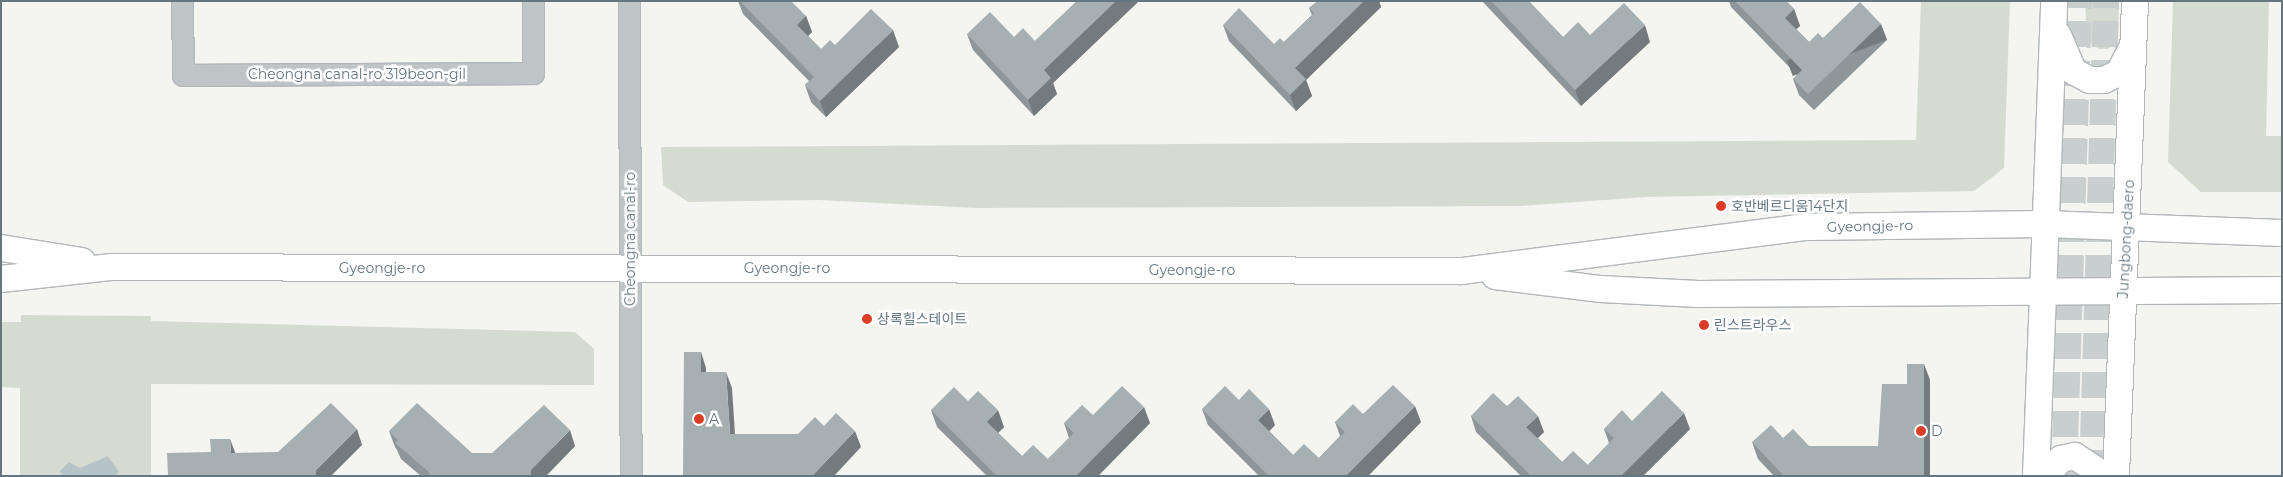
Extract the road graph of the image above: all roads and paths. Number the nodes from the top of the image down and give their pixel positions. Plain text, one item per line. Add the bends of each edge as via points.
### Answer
1 (182, 1) edge
2 (533, 1) edge
3 (629, 1) edge
4 (2135, 1) edge
5 (2054, 5) edge
6 (2134, 43) junction
7 (2046, 224) junction
8 (2127, 226) junction
9 (2282, 233) edge
10 (1, 248) edge
11 (112, 267) junction
12 (630, 268) junction
13 (1462, 271) junction
14 (1, 279) edge
15 (2282, 290) edge
16 (2042, 291) junction
17 (2123, 292) junction
18 (631, 476) edge
19 (2036, 476) edge
20 (2046, 476) edge
21 (2105, 476) edge
22 (2116, 476) edge

1 - 2 street, Cheongna canal-ro 319beon-gil via 183,75 533,73
3 - 12 street, Cheongna canal-ro
4 - 6 main road, Jungbong-daero
5 - 6 main road via 2064,57 2073,71 2090,80 2104,80 2120,72
5 - 7 main road
6 - 8 main road, Jungbong-daero
7 - 8 main road, Gyeongje-ro
7 - 13 main road, Gyeongje-ro via 1807,227
7 - 16 main road
8 - 9 main road, Gyeongje-ro
8 - 17 main road, Jungbong-daero
10 - 11 main road, Gyeongje-ro
11 - 12 main road, Gyeongje-ro
11 - 14 main road, Gyeongje-ro
12 - 13 main road, Gyeongje-ro
12 - 18 street, Cheongna canal-ro
13 - 16 main road, Gyeongje-ro via 1601,289 1698,294
15 - 17 main road, Gyeongje-ro
16 - 17 main road, Gyeongje-ro
16 - 19 main road
17 - 22 main road, Jungbong-daero
20 - 21 main road via 2061,458 2075,456

